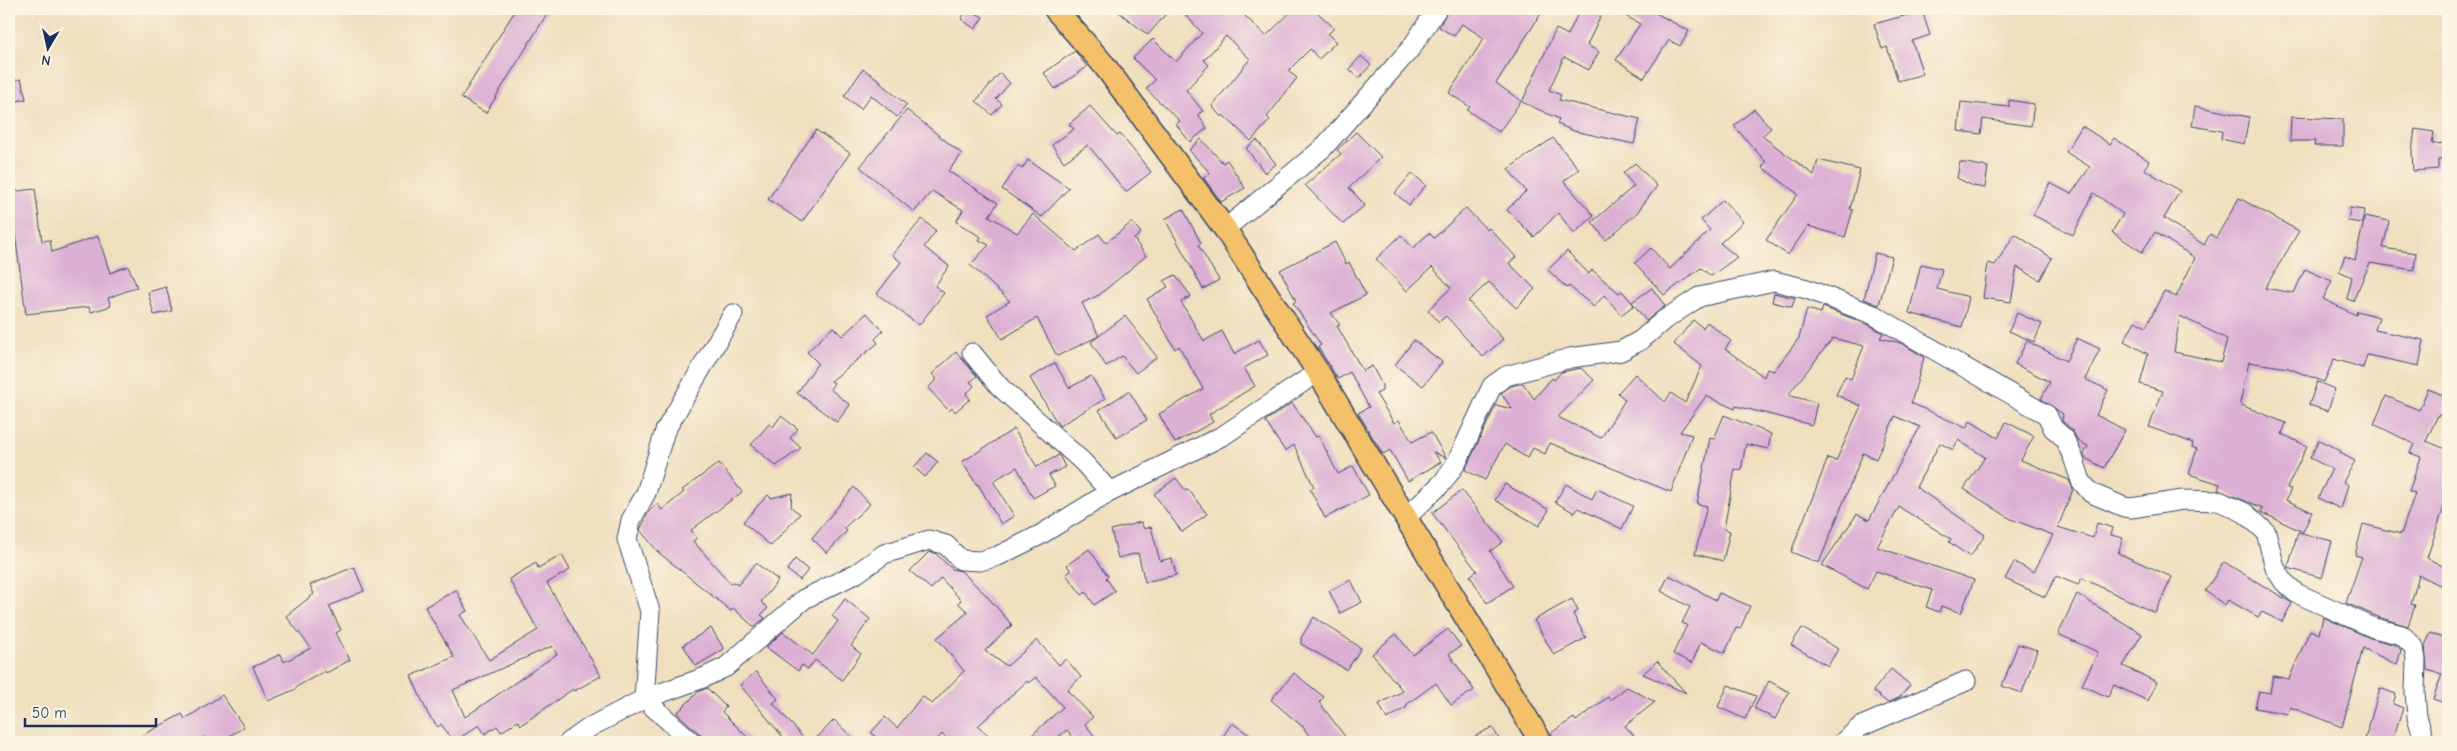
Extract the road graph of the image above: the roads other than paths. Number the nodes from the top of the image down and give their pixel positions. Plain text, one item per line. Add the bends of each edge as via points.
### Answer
1 (1055, 9) edge
2 (1437, 9) edge
3 (1225, 229) junction
4 (733, 314) dead end
5 (972, 354) dead end
6 (1318, 372) junction
7 (1110, 492) junction
8 (1406, 518) junction
9 (1966, 680) dead end
10 (649, 698) junction
11 (569, 742) edge
12 (692, 742) edge
13 (1541, 742) edge
14 (1843, 742) edge
15 (2425, 742) edge

1 - 3 main road via 1104,65
2 - 3 street via 1411,48 1323,148
3 - 6 main road
4 - 10 street via 665,431 646,493 628,529 627,539 650,611
5 - 7 street via 1000,387 1083,462
6 - 7 street via 1224,435
6 - 8 main road
7 - 10 street via 1040,535 998,556 980,561 961,560 946,545 928,540 884,554 857,573 804,599 726,667
8 - 13 main road
8 - 15 street via 1443,482 1492,386 1506,376 1570,358 1621,351 1699,297 1774,281 1806,289 1874,315 2047,415 2053,428 2064,438 2081,481 2091,493 2124,508 2183,500 2219,501 2245,513 2266,532 2275,568 2296,593 2374,628 2402,635 2414,647 2414,692
9 - 14 street via 1860,728
10 - 11 street via 592,726
10 - 12 street via 654,707

